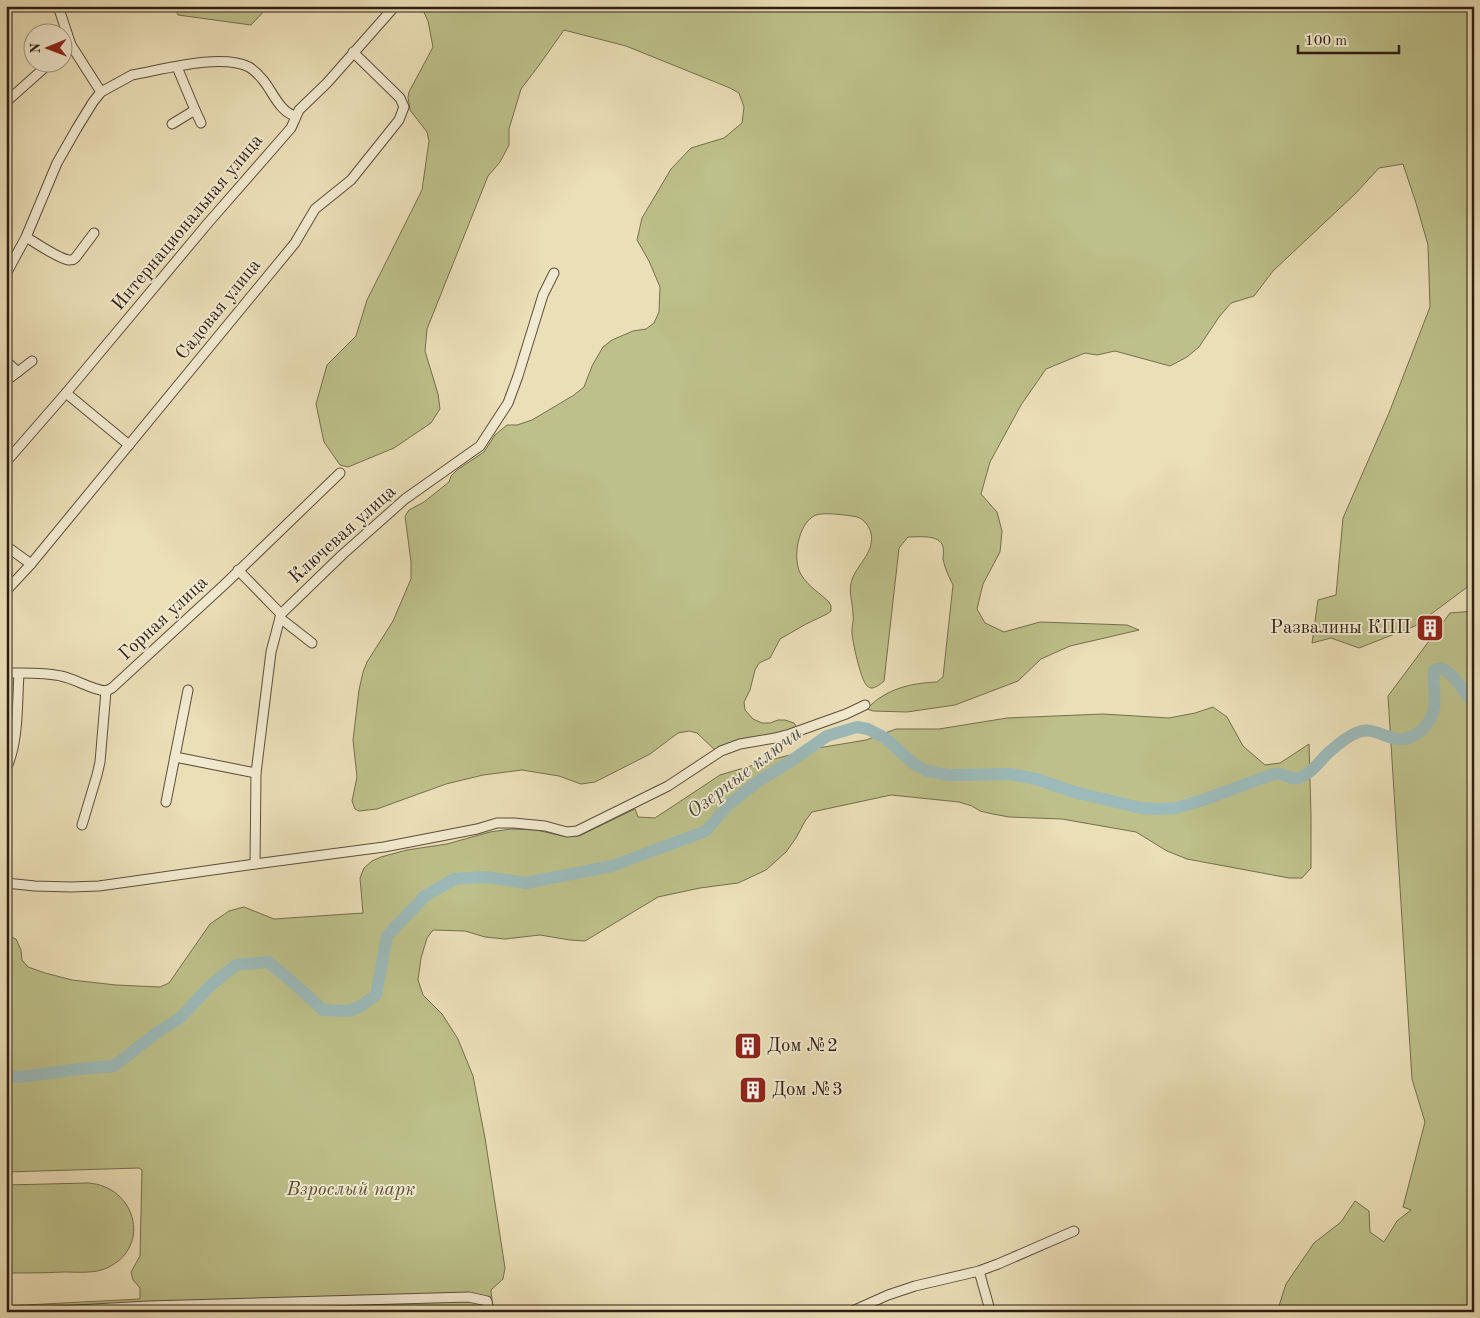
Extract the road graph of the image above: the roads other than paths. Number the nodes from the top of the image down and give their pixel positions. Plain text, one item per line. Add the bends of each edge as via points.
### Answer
1 (58, 6) edge
2 (395, 6) edge
3 (63, 22) edge
4 (72, 47) edge
5 (354, 52) junction
6 (177, 67) junction
7 (40, 72) edge
8 (101, 92) junction
9 (6, 102) edge
10 (195, 110) junction
11 (295, 116) junction
12 (201, 123) dead end
13 (172, 124) dead end
14 (94, 233) dead end
15 (26, 237) junction
16 (554, 273) dead end
17 (6, 274) edge
18 (6, 361) edge
19 (32, 361) dead end
20 (18, 372) junction
21 (6, 381) edge
22 (66, 393) junction
23 (129, 445) junction
24 (6, 462) edge
25 (340, 473) dead end
26 (6, 546) edge
27 (31, 564) junction
28 (238, 570) junction
29 (6, 591) edge
30 (281, 616) junction
31 (312, 643) dead end
32 (6, 673) edge
33 (19, 674) junction
34 (188, 690) dead end
35 (106, 691) junction
36 (865, 705) dead end
37 (175, 757) junction
38 (6, 769) edge
39 (256, 773) junction
40 (166, 802) dead end
41 (82, 825) dead end
42 (254, 864) junction
43 (6, 883) edge
44 (1074, 1231) dead end
45 (979, 1271) junction
46 (40, 1312) edge
47 (489, 1312) edge
48 (850, 1312) edge
49 (990, 1312) edge

1 - 3 street
2 - 5 street, Интернациональная улица
4 - 8 street
5 - 11 street, Интернациональная улица
5 - 23 street, Садовая улица via 402,101 404,107 399,120 351,180 315,209 295,243
6 - 8 street via 132,75
6 - 10 street
6 - 11 street via 208,61 250,67 286,112
7 - 9 street
8 - 15 street via 57,163
10 - 12 street
10 - 13 street
11 - 22 street, Интернациональная улица via 291,128
14 - 15 street via 73,260 61,258
15 - 17 street
16 - 30 street, Ключевая улица via 543,295 508,403 480,446 406,500 342,555
18 - 20 street
19 - 20 street
20 - 21 street
22 - 23 street
22 - 24 street, Интернациональная улица
23 - 27 street, Садовая улица
25 - 28 street, Горная улица
26 - 27 street
27 - 29 street, Садовая улица
28 - 30 street
28 - 35 street, Горная улица via 134,669
30 - 31 street
30 - 39 street via 271,652
32 - 33 street
33 - 35 street via 60,675
33 - 38 street via 14,744
34 - 37 street
35 - 41 street via 100,762
36 - 42 street via 782,736 721,751 668,786 577,831 497,823 384,847
37 - 39 street
37 - 40 street
39 - 42 street
42 - 43 street via 98,886 71,888
44 - 45 street
45 - 48 street via 915,1286
45 - 49 street
46 - 47 street via 469,1296 487,1301

